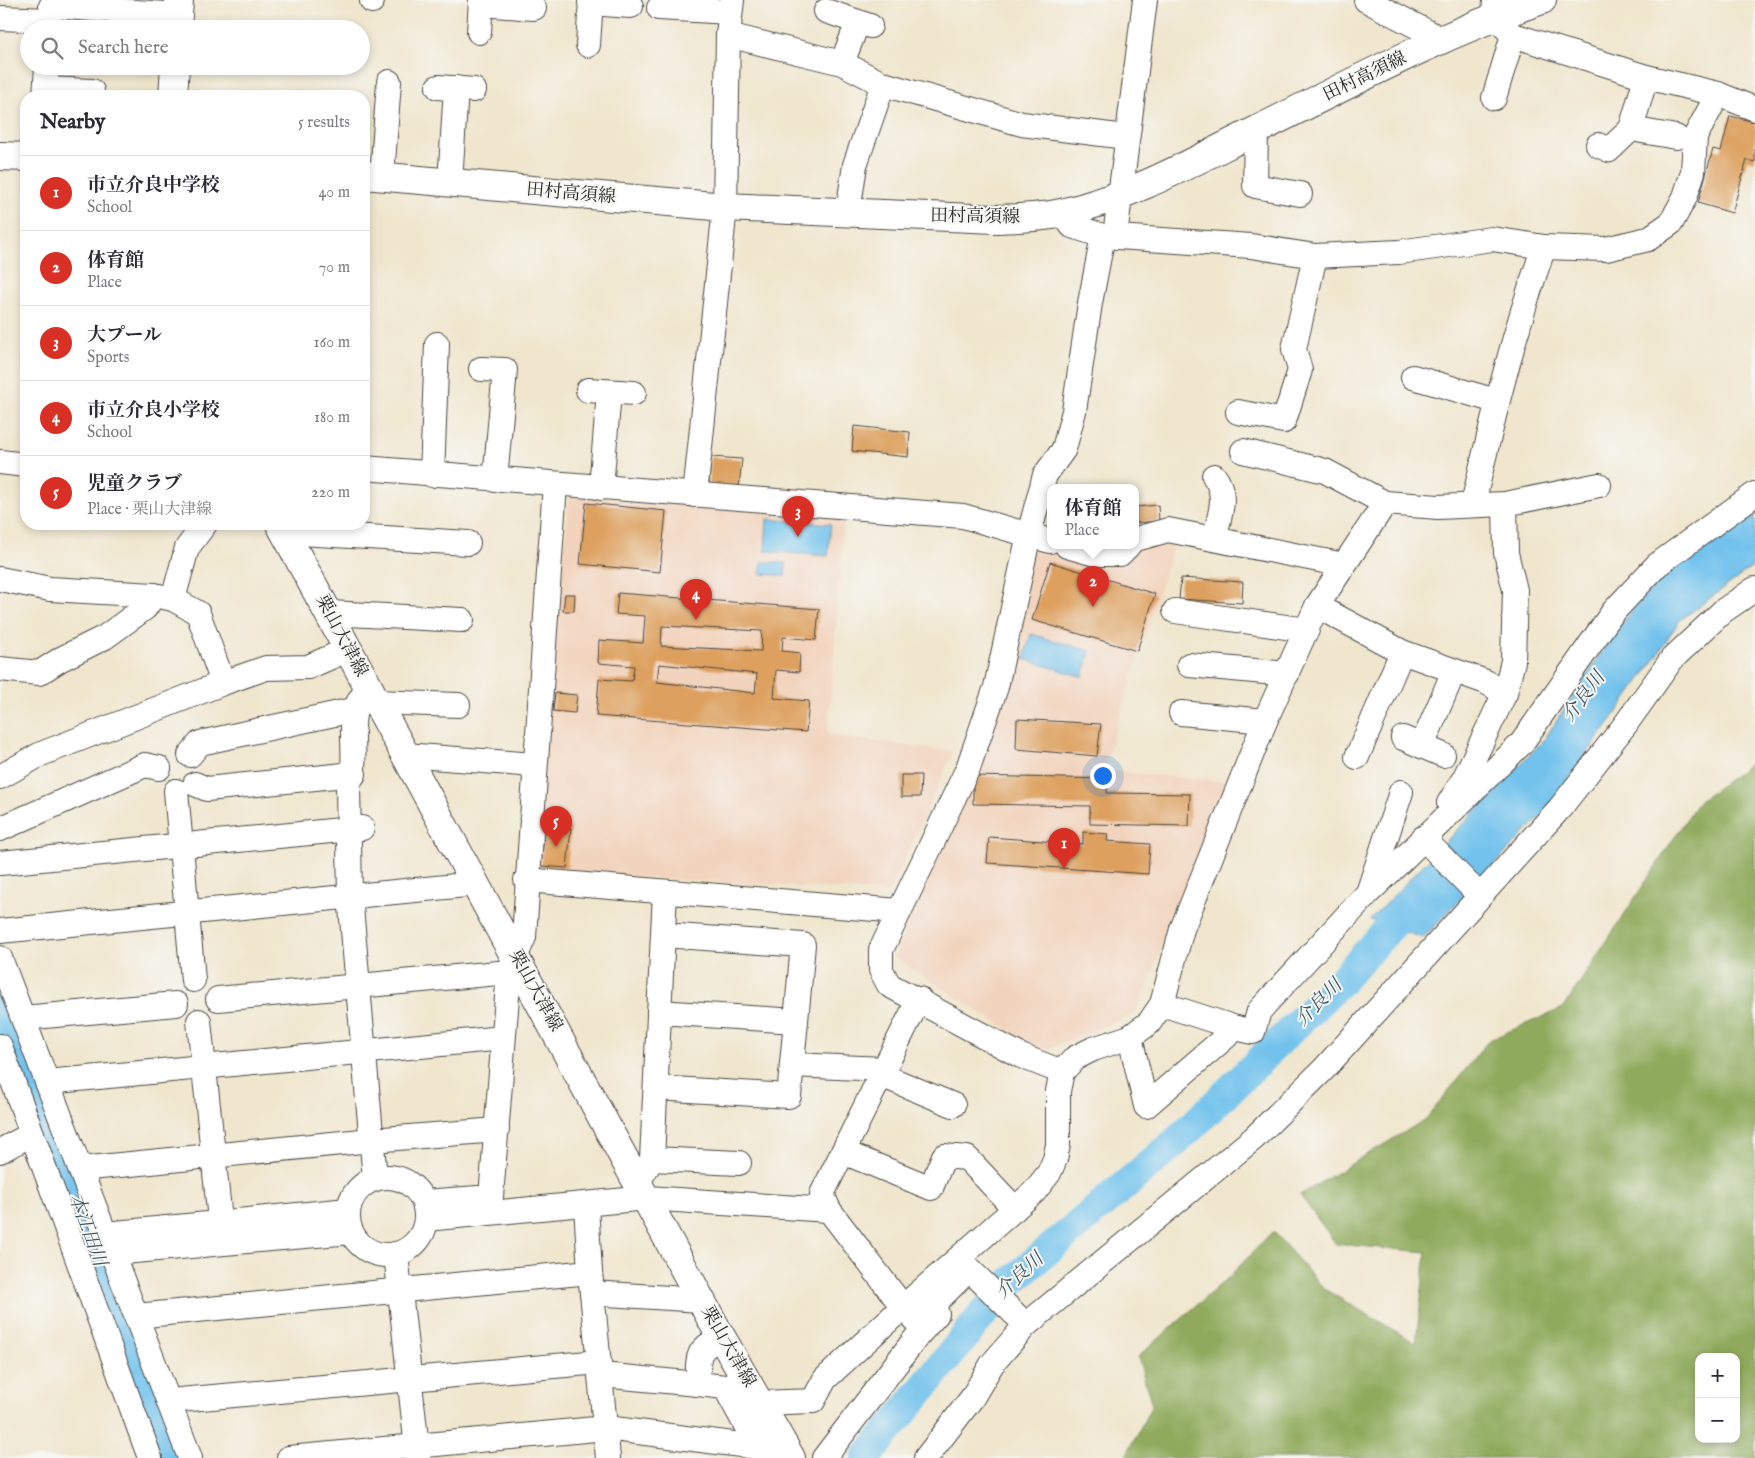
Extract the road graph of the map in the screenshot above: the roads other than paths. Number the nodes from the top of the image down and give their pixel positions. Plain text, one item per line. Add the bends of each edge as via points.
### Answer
1 (1145, 0) edge
2 (1366, 0) edge
3 (1542, 0) edge
4 (590, 1) edge
5 (481, 2) edge
6 (631, 6) dead end
7 (534, 8) dead end
8 (659, 8) dead end
9 (826, 11) dead end
10 (50, 14) edge
11 (178, 15) edge
12 (730, 16) edge
13 (1501, 17) edge
14 (0, 18) edge
15 (479, 32) dead end
16 (1441, 39) junction
17 (588, 45) dead end
18 (842, 63) junction
19 (174, 75) edge
20 (1646, 77) junction
21 (389, 82) dead end
22 (46, 84) edge
23 (883, 84) junction
24 (456, 88) dead end
25 (85, 90) edge
26 (173, 90) edge
27 (1718, 94) junction
28 (1494, 98) dead end
29 (1755, 109) edge
30 (1631, 129) junction
31 (1256, 130) junction
32 (1126, 137) junction
33 (1676, 137) dead end
34 (1598, 145) dead end
35 (0, 156) edge
36 (20, 157) edge
37 (373, 176) edge
38 (450, 183) junction
39 (1300, 194) dead end
40 (1120, 195) junction
41 (725, 207) junction
42 (848, 212) junction
43 (1063, 212) junction
44 (1109, 236) junction
45 (1544, 247) junction
46 (1315, 256) junction
47 (437, 344) dead end
48 (481, 369) dead end
49 (1413, 377) dead end
50 (634, 393) dead end
51 (1496, 401) junction
52 (1238, 412) dead end
53 (1243, 450) dead end
54 (0, 462) edge
55 (20, 464) edge
56 (370, 469) edge
57 (432, 475) junction
58 (1214, 476) dead end
59 (496, 480) junction
60 (555, 484) junction
61 (1599, 485) dead end
62 (601, 488) junction
63 (1755, 494) edge
64 (695, 495) junction
65 (1385, 503) junction
66 (1473, 504) junction
67 (1505, 504) junction
68 (200, 530) edge
69 (283, 530) edge
70 (307, 530) edge
71 (1040, 538) edge
72 (1139, 538) edge
73 (1214, 539) junction
74 (468, 543) dead end
75 (1078, 549) edge
76 (1125, 549) edge
77 (1344, 565) junction
78 (0, 579) edge
79 (1755, 588) edge
80 (164, 597) junction
81 (1318, 606) junction
82 (1176, 611) dead end
83 (329, 613) junction
84 (462, 620) dead end
85 (1307, 630) junction
86 (349, 649) junction
87 (1402, 652) junction
88 (1189, 665) dead end
89 (0, 669) edge
90 (1454, 671) junction
91 (1287, 674) junction
92 (223, 683) junction
93 (1505, 693) junction
94 (366, 700) junction
95 (458, 705) dead end
96 (1181, 713) dead end
97 (1265, 721) junction
98 (1423, 747) dead end
99 (190, 755) junction
100 (405, 755) junction
101 (1357, 757) dead end
102 (535, 765) junction
103 (159, 768) junction
104 (354, 774) junction
105 (0, 777) edge
106 (185, 788) junction
107 (1401, 792) dead end
108 (0, 829) edge
109 (355, 829) junction
110 (1429, 833) junction
111 (181, 846) junction
112 (0, 864) edge
113 (526, 880) junction
114 (476, 884) junction
115 (1475, 890) junction
116 (665, 892) junction
117 (1367, 894) junction
118 (357, 896) junction
119 (898, 911) junction
120 (187, 912) junction
121 (0, 931) edge
122 (663, 935) junction
123 (0, 958) edge
124 (512, 964) junction
125 (194, 980) junction
126 (365, 986) junction
127 (919, 999) junction
128 (218, 1000) junction
129 (176, 1004) junction
130 (1162, 1004) junction
131 (659, 1012) junction
132 (23, 1018) junction
133 (199, 1021) junction
134 (796, 1021) junction
135 (1236, 1028) junction
136 (1130, 1037) junction
137 (503, 1038) junction
138 (0, 1046) edge
139 (371, 1051) junction
140 (792, 1065) junction
141 (204, 1067) junction
142 (882, 1072) junction
143 (1062, 1072) junction
144 (47, 1082) junction
145 (656, 1088) junction
146 (953, 1105) dead end
147 (497, 1130) junction
148 (32, 1134) junction
149 (379, 1139) junction
150 (0, 1150) edge
151 (843, 1152) junction
152 (213, 1156) junction
153 (652, 1159) junction
154 (739, 1162) dead end
155 (80, 1169) junction
156 (382, 1178) junction
157 (642, 1190) junction
158 (1034, 1192) junction
159 (586, 1205) junction
160 (1015, 1209) junction
161 (829, 1210) junction
162 (425, 1211) junction
163 (349, 1221) junction
164 (221, 1233) junction
165 (109, 1244) junction
166 (390, 1255) junction
167 (974, 1274) junction
168 (591, 1283) junction
169 (394, 1291) junction
170 (701, 1300) junction
171 (903, 1307) junction
172 (136, 1316) junction
173 (1021, 1320) junction
174 (722, 1337) junction
175 (600, 1368) junction
176 (402, 1380) junction
177 (698, 1384) junction
178 (169, 1401) junction
179 (760, 1403) junction
180 (606, 1428) junction
181 (410, 1452) edge
182 (760, 1452) edge
183 (150, 1458) edge
184 (190, 1458) edge
185 (289, 1458) edge
186 (608, 1458) edge
187 (792, 1458) edge
188 (824, 1458) edge
189 (926, 1458) edge

1 - 32 street
2 - 16 street
3 - 13 main road, 田村高須線
4 - 6 street
4 - 17 street
5 - 7 street
5 - 15 street
8 - 12 street
9 - 18 street via 864,24
10 - 11 street
10 - 14 street
12 - 18 street
12 - 41 street
13 - 16 main road, 田村高須線
13 - 20 street
13 - 28 street
16 - 31 main road, 田村高須線
18 - 23 street
19 - 26 main road
20 - 27 street
20 - 30 street
21 - 37 street
22 - 25 street
23 - 32 street via 1022,124
23 - 42 street via 855,165
24 - 38 street
27 - 29 street
27 - 45 street via 1695,137 1693,172 1685,197 1671,223 1648,239 1606,249
30 - 33 street
30 - 34 street via 1609,150
31 - 39 street via 1254,186
31 - 40 main road, 田村高須線
32 - 40 street
35 - 36 main road
37 - 38 main road, 田村高須線
38 - 41 main road, 田村高須線
40 - 43 main road, 田村高須線
40 - 44 street
41 - 42 main road, 田村高須線
41 - 64 street
42 - 43 main road, 田村高須線 via 995,219 1031,218
43 - 44 street via 1072,226
44 - 46 street via 1251,246
44 - 71 street via 1090,303 1074,411 1064,449 1045,475
45 - 46 street via 1492,239 1399,252
45 - 51 street via 1522,308
46 - 52 street via 1294,349 1300,370 1284,421
47 - 57 street
48 - 59 street via 505,370
49 - 51 street
50 - 62 street via 598,391
51 - 66 street
53 - 65 street via 1325,471
54 - 55 street
56 - 57 street
57 - 59 street
58 - 73 street via 1224,497
59 - 60 street
60 - 62 street
60 - 102 street
61 - 67 street
62 - 64 street
63 - 110 street via 1657,565 1612,612 1521,744
64 - 71 street via 963,516
65 - 66 street via 1438,507
65 - 77 street
66 - 67 street
67 - 93 street via 1506,553 1515,590 1513,661
68 - 80 street via 187,548
69 - 83 main road, 栗山大津線
70 - 74 street
71 - 119 street via 996,687 968,768
72 - 73 street via 1168,530
73 - 77 street
75 - 76 street via 1095,554 1120,554
77 - 81 street
78 - 80 street via 50,589
79 - 115 street via 1723,610 1672,659 1560,808
80 - 89 street via 105,637 39,673
80 - 92 street via 198,613
81 - 85 street
81 - 87 street
82 - 85 street
83 - 84 street
83 - 86 main road, 栗山大津線
85 - 91 street
86 - 92 street via 308,666 266,668
86 - 94 main road, 栗山大津線
87 - 90 street
87 - 101 street
88 - 91 street
90 - 93 street via 1486,682
90 - 98 street
91 - 97 street
92 - 105 street via 41,754
93 - 110 street via 1465,777
94 - 95 street
94 - 99 street via 200,742
94 - 100 main road, 栗山大津線
94 - 104 street
96 - 97 street
97 - 130 street via 1182,929
99 - 103 street via 170,753
99 - 106 street via 199,773
100 - 102 street
100 - 114 main road, 栗山大津線
102 - 113 street
103 - 106 street via 161,780 170,790
103 - 108 street via 146,765
104 - 106 street via 208,789
104 - 109 street via 348,786
106 - 111 street
107 - 117 street
109 - 111 street
109 - 118 street
110 - 115 street
110 - 117 street
111 - 112 street
111 - 120 street
113 - 116 street
113 - 124 street via 524,937
114 - 118 street
114 - 124 main road, 栗山大津線
115 - 173 street via 1324,1070 1254,1138
116 - 119 street
116 - 122 street
117 - 135 street via 1259,1011 1253,1032
118 - 120 street
118 - 126 street
119 - 127 street via 881,950 881,970 889,985
120 - 121 street
120 - 125 street
122 - 131 street
122 - 134 street via 803,945
123 - 132 street
124 - 126 street
124 - 137 street
124 - 157 main road, 栗山大津線
125 - 128 street via 210,985
125 - 129 street via 182,986
126 - 128 street
126 - 139 street
127 - 142 street
127 - 143 street via 1021,1056
128 - 133 street via 211,1016
129 - 132 street
129 - 133 street via 182,1015
130 - 135 street
130 - 136 street via 1149,1023
131 - 134 street
131 - 145 street
132 - 144 street
133 - 141 street
134 - 140 street
135 - 136 street via 1146,1106
136 - 143 street via 1093,1049 1076,1058
137 - 139 street
137 - 147 street
138 - 148 street
139 - 141 street
139 - 149 street
140 - 142 street
140 - 145 street via 789,1096
141 - 144 street
141 - 152 street
142 - 146 street
142 - 151 street
143 - 158 street via 1055,1159 1049,1174
144 - 155 street
145 - 153 street
147 - 149 street
147 - 162 street via 491,1196
148 - 150 street
148 - 183 street
149 - 152 street
149 - 156 street
151 - 160 street via 931,1188 944,1156 967,1158
151 - 161 street via 822,1194
152 - 155 street
152 - 164 street
153 - 154 street
153 - 157 street
155 - 165 street
156 - 162 street via 410,1184
156 - 163 street via 357,1190
157 - 159 street
157 - 161 street
157 - 170 main road, 栗山大津線
158 - 160 street
158 - 167 street via 1037,1200
159 - 162 street
159 - 168 street
160 - 171 street
161 - 171 street
162 - 166 street via 423,1231 417,1242 407,1250
163 - 164 street
163 - 166 street via 364,1248
164 - 165 street
165 - 172 street
166 - 169 street
167 - 171 street via 917,1321
167 - 173 street
167 - 188 street via 918,1334
168 - 169 street
168 - 170 street
168 - 175 street
169 - 172 street
169 - 176 street
170 - 174 main road, 栗山大津線
171 - 179 street via 825,1379 813,1401
172 - 178 street
173 - 189 street via 972,1398
174 - 177 street via 701,1350
174 - 179 main road, 栗山大津線
175 - 176 street
175 - 177 street
175 - 180 street
176 - 178 street
176 - 181 street
177 - 182 street via 726,1387
178 - 184 street
179 - 187 main road, 栗山大津線
180 - 181 street
180 - 182 street
180 - 186 street
181 - 185 street

